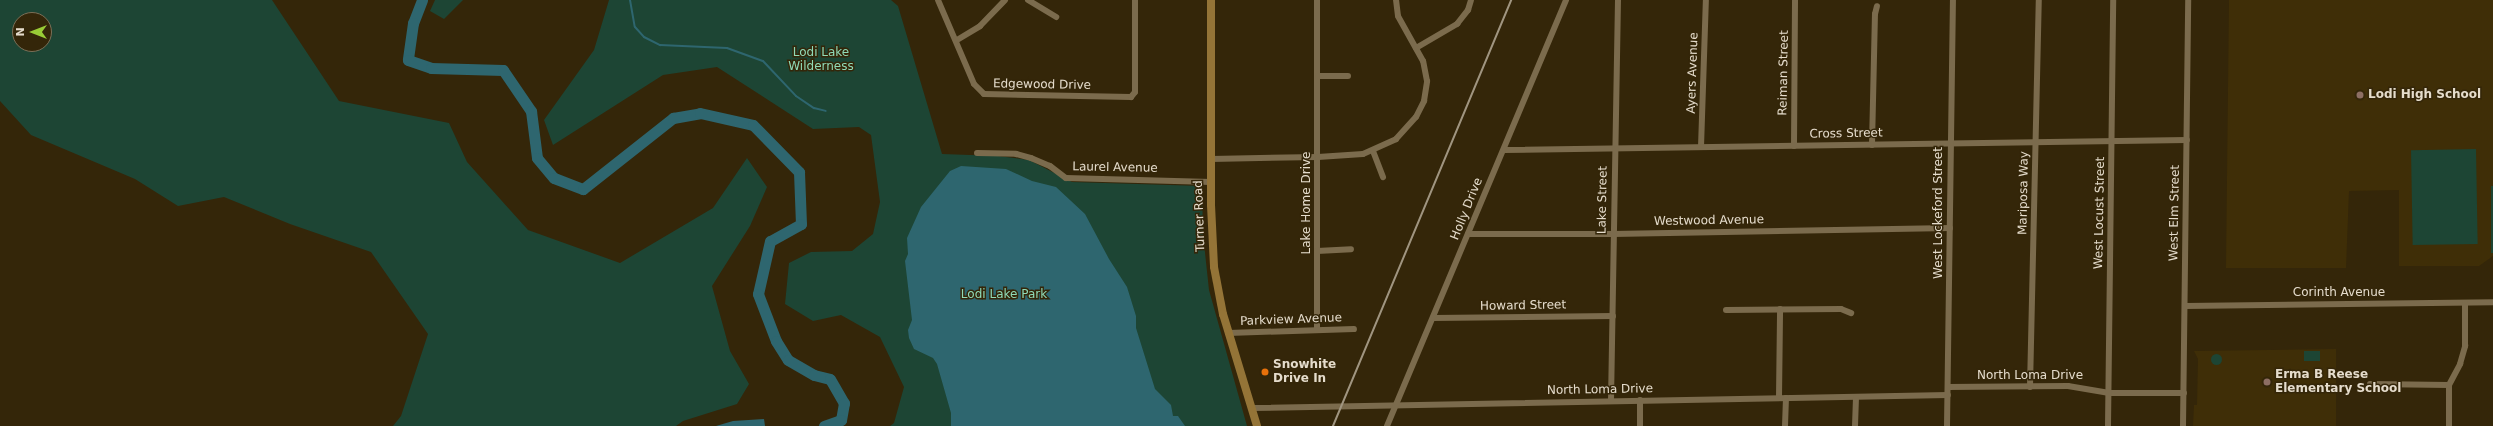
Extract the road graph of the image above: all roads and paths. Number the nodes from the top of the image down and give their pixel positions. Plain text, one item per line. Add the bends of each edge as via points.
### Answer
1 (938, 0) edge
2 (1005, 0) edge
3 (1028, 0) edge
4 (1135, 0) edge
5 (1211, 0) edge
6 (1317, 0) edge
7 (1396, 0) edge
8 (1471, 0) edge
9 (1566, 0) edge
10 (1618, 0) edge
11 (1706, 0) edge
12 (1795, 0) edge
13 (1953, 0) edge
14 (2039, 0) edge
15 (2113, 0) edge
16 (2188, 0) edge
17 (1878, 6) dead end
18 (1056, 17) dead end
19 (957, 40) junction
20 (1416, 48) junction
21 (1318, 76) junction
22 (1348, 76) dead end
23 (2112, 140) junction
24 (2187, 140) junction
25 (2036, 142) junction
26 (1950, 143) junction
27 (1872, 145) junction
28 (1794, 146) junction
29 (1701, 147) junction
30 (1615, 148) junction
31 (1504, 150) junction
32 (1373, 151) junction
33 (977, 153) dead end
34 (1318, 157) junction
35 (1211, 159) junction
36 (1383, 177) dead end
37 (1210, 182) junction
38 (1950, 228) junction
39 (1468, 234) junction
40 (1613, 234) junction
41 (1351, 249) dead end
42 (1317, 252) junction
43 (2493, 302) edge
44 (2464, 303) junction
45 (2185, 306) junction
46 (1780, 309) junction
47 (1726, 310) dead end
48 (1851, 313) dead end
49 (1613, 316) junction
50 (1433, 318) junction
51 (1354, 329) dead end
52 (1317, 330) junction
53 (1228, 332) junction
54 (2370, 384) dead end
55 (2449, 385) junction
56 (2030, 386) junction
57 (1948, 387) junction
58 (2109, 393) junction
59 (2184, 393) junction
60 (1948, 395) junction
61 (1782, 398) junction
62 (1856, 398) junction
63 (1640, 400) junction
64 (1611, 401) junction
65 (1396, 406) junction
66 (1252, 408) junction
67 (1257, 426) edge
68 (1387, 426) edge
69 (1640, 426) edge
70 (1784, 426) edge
71 (1855, 426) edge
72 (1947, 426) edge
73 (2108, 426) edge
74 (2183, 426) edge
75 (2449, 426) edge

1 - 19 street, Edgewood Drive
2 - 19 street via 980,26
3 - 18 street
4 - 19 street, Edgewood Drive via 1134,96 984,94 974,84
5 - 35 main road, Turner Road
6 - 21 street, Lake Home Drive
7 - 20 street via 1398,16
8 - 20 street via 1468,10 1457,24
9 - 31 street, Holly Drive
10 - 30 street, Lake Street
11 - 29 street, Ayers Avenue
12 - 28 street, Reiman Street
13 - 26 street, West Lockeford Street
14 - 25 street, Mariposa Way
15 - 23 street, West Locust Street
16 - 24 street, West Elm Street
17 - 27 street via 1875,14
20 - 32 street via 1426,70 1424,101 1416,117 1396,139
21 - 22 street
21 - 34 street, Lake Home Drive
23 - 24 street, Cross Street
23 - 25 street, Cross Street
23 - 58 street, West Locust Street
24 - 45 street, West Elm Street
25 - 26 street, Cross Street
25 - 56 street, Mariposa Way
26 - 27 street, Cross Street
26 - 38 street, West Lockeford Street
27 - 28 street, Cross Street
28 - 29 street, Cross Street
29 - 30 street, Cross Street
30 - 31 street, Cross Street
30 - 40 street, Lake Street
31 - 39 street, Holly Drive
32 - 34 street
32 - 36 street
33 - 37 street, Laurel Avenue via 1016,154 1031,158 1050,166 1066,178
34 - 35 street
34 - 42 street, Lake Home Drive
35 - 37 main road, Turner Road
37 - 53 main road, Turner Road via 1214,268
38 - 40 street, Westwood Avenue
38 - 57 street, West Lockeford Street
39 - 40 street, Westwood Avenue
39 - 50 street, Holly Drive
40 - 49 street, Lake Street
41 - 42 street
42 - 52 street, Lake Home Drive
43 - 44 street, Corinth Avenue
44 - 45 street, Corinth Avenue
44 - 55 street via 2464,355
45 - 59 street, West Elm Street
46 - 47 street
46 - 48 street via 1841,309
46 - 61 street
49 - 50 street, Howard Street
49 - 64 street, Lake Street
50 - 65 street, Holly Drive
51 - 52 street, Parkview Avenue
52 - 53 street, Parkview Avenue
53 - 66 main road, Turner Road
54 - 55 street
55 - 75 street
56 - 57 street, North Loma Drive
56 - 58 street, North Loma Drive via 2080,386
57 - 60 street, West Lockeford Street
58 - 59 street, North Loma Drive
58 - 73 street, West Locust Street
59 - 74 street, West Elm Street
60 - 62 street, North Loma Drive
60 - 72 street, West Lockeford Street
61 - 62 street, North Loma Drive
61 - 63 street, North Loma Drive
61 - 70 street
62 - 71 street
63 - 64 street, North Loma Drive
63 - 69 street
64 - 65 street, North Loma Drive
65 - 66 street, North Loma Drive
65 - 68 street, Holly Drive
66 - 67 main road, Turner Road

